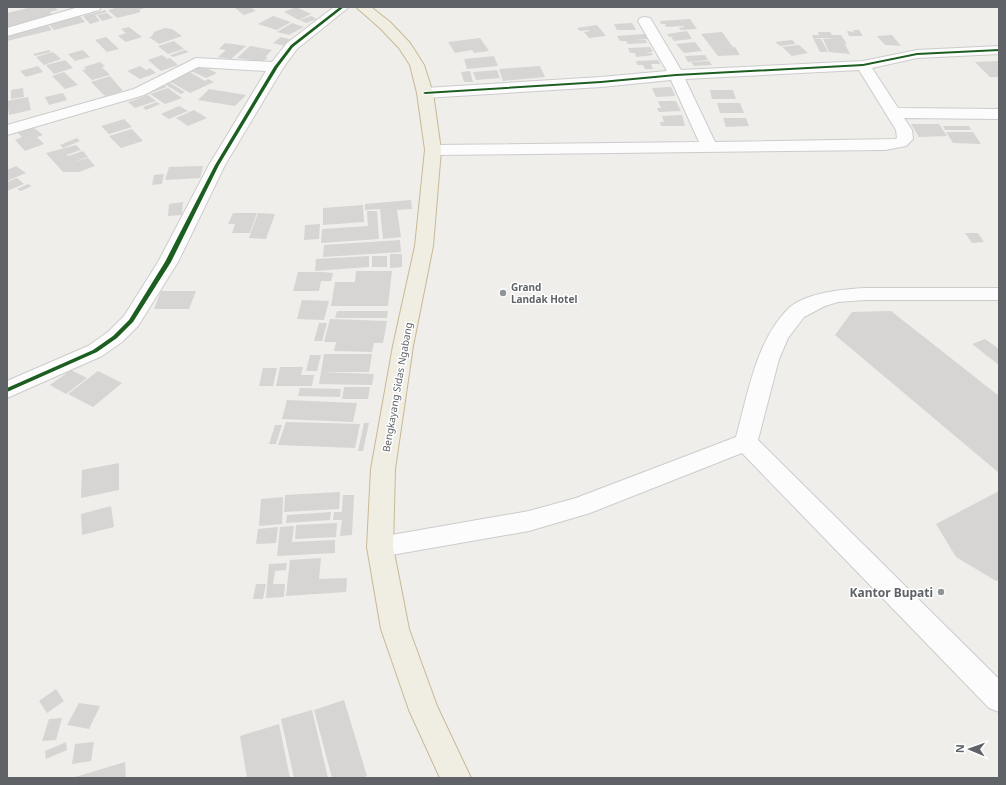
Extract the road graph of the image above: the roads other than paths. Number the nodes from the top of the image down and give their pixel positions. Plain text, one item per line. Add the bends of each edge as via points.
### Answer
1 (94, 7) edge
2 (342, 7) edge
3 (363, 7) edge
4 (645, 21) dead end
5 (7, 32) edge
6 (999, 50) edge
7 (862, 65) junction
8 (276, 67) junction
9 (676, 75) junction
10 (425, 93) junction
11 (893, 113) junction
12 (999, 114) edge
13 (7, 130) edge
14 (709, 147) junction
15 (433, 150) junction
16 (999, 294) edge
17 (7, 390) edge
18 (746, 442) junction
19 (380, 547) junction
20 (999, 699) edge
21 (456, 778) edge

1 - 5 street
2 - 8 street via 292,46
3 - 10 highway, Bengkayang Sidas Ngabang via 405,46 417,65
4 - 9 street
6 - 7 street via 917,54
7 - 9 street
7 - 11 street
8 - 13 street via 196,62 139,92
8 - 17 street via 217,165 168,262 131,321 115,337 95,350
9 - 10 street
9 - 14 street
10 - 15 highway, Bengkayang Sidas Ngabang
11 - 12 street
11 - 14 street via 904,130 905,139 900,143
14 - 15 street
15 - 19 highway, Bengkayang Sidas Ngabang via 424,246 403,346 383,469
16 - 18 street via 838,296 797,312 779,336 768,360
18 - 19 street via 581,506 529,521
18 - 20 street
19 - 21 highway, Bengkayang Sidas Ngabang via 395,628 424,710

